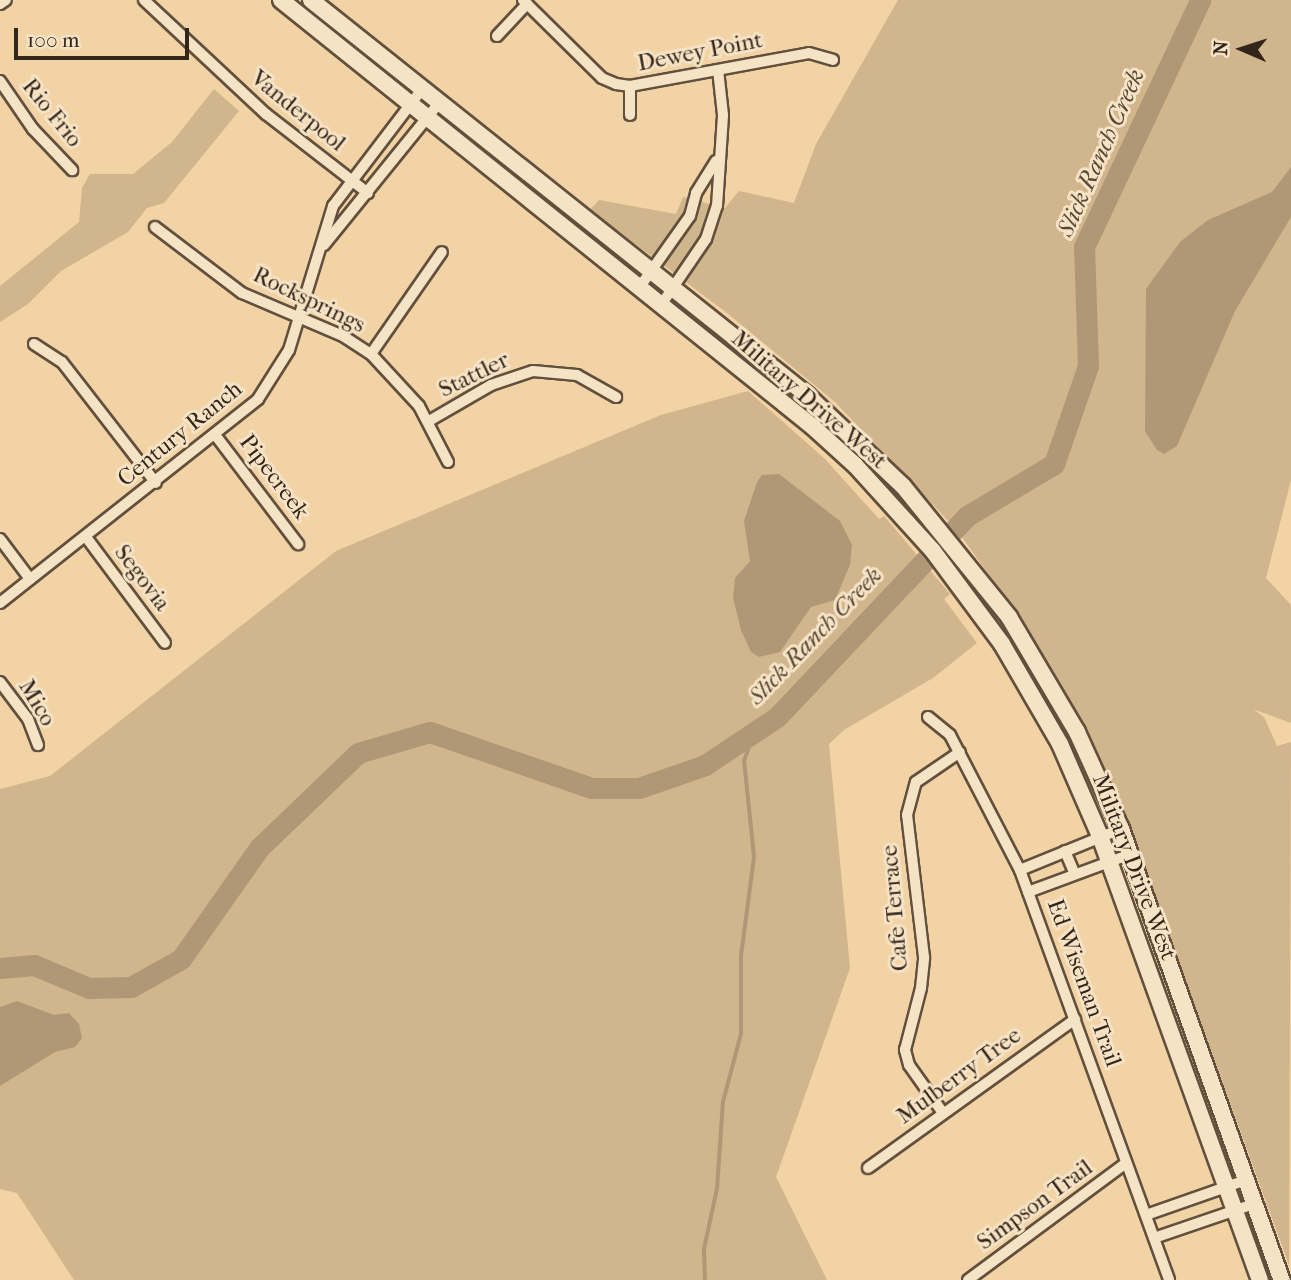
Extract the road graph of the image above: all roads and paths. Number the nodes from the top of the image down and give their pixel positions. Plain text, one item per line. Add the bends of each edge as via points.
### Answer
1 (6, 0) edge
2 (144, 0) edge
3 (281, 0) edge
4 (311, 0) edge
5 (525, 2) edge
6 (0, 4) edge
7 (497, 36) dead end
8 (833, 61) dead end
9 (718, 70) junction
10 (0, 81) edge
11 (630, 86) junction
12 (423, 88) junction
13 (440, 102) junction
14 (409, 105) junction
15 (629, 116) dead end
16 (426, 119) junction
17 (386, 133) junction
18 (405, 148) junction
19 (718, 158) junction
20 (72, 170) dead end
21 (350, 179) junction
22 (368, 193) junction
23 (690, 216) junction
24 (711, 226) junction
25 (155, 227) dead end
26 (320, 249) junction
27 (442, 252) dead end
28 (652, 270) junction
29 (639, 288) junction
30 (674, 288) junction
31 (661, 305) junction
32 (299, 318) junction
33 (34, 344) dead end
34 (371, 354) junction
35 (616, 397) dead end
36 (429, 421) junction
37 (216, 436) junction
38 (449, 462) dead end
39 (156, 483) junction
40 (86, 537) junction
41 (0, 539) edge
42 (298, 544) dead end
43 (30, 579) junction
44 (0, 603) edge
45 (165, 643) dead end
46 (0, 682) edge
47 (928, 717) dead end
48 (38, 745) dead end
49 (960, 752) junction
50 (1121, 829) junction
51 (1100, 836) junction
52 (1065, 851) junction
53 (1130, 854) junction
54 (1110, 862) junction
55 (1020, 870) junction
56 (1075, 874) junction
57 (1028, 892) junction
58 (1075, 1019) junction
59 (943, 1113) junction
60 (1126, 1163) junction
61 (869, 1168) dead end
62 (1246, 1180) junction
63 (1226, 1188) junction
64 (1192, 1200) junction
65 (1254, 1204) junction
66 (1234, 1211) junction
67 (1146, 1215) junction
68 (1200, 1223) junction
69 (1154, 1238) junction
70 (968, 1280) edge
71 (1169, 1280) edge
72 (1260, 1280) edge
73 (1282, 1280) edge

1 - 6 street
2 - 21 street, Vanderpool via 266,114
3 - 14 main road, Military Drive West
4 - 12 main road, Military Drive West
5 - 7 street
5 - 11 street, Dewey Point via 603,78
8 - 9 street, Dewey Point via 809,53
9 - 11 street, Dewey Point
9 - 19 street via 723,115
10 - 20 street, Rio Frio via 33,129
11 - 15 street
12 - 13 main road, Military Drive West
12 - 14 street, Century Ranch
13 - 16 street, Century Ranch
13 - 28 main road, Military Drive West
14 - 16 main road, Military Drive West
14 - 17 street, Century Ranch
16 - 18 street, Century Ranch
16 - 29 main road, Military Drive West
17 - 18 street
17 - 21 street, Century Ranch
18 - 22 street, Century Ranch
19 - 23 street via 696,193
19 - 24 street
21 - 22 street, Vanderpool
21 - 26 street, Century Ranch via 333,206
22 - 26 street, Century Ranch
23 - 24 street
23 - 28 street
24 - 30 street
25 - 32 street, Rocksprings via 242,293
26 - 32 street, Century Ranch
27 - 34 street
28 - 29 street
28 - 30 main road, Military Drive West
29 - 31 main road, Military Drive West
30 - 31 street
30 - 50 main road, Military Drive West via 807,395 903,486 981,581 1055,692
31 - 51 main road, Military Drive West via 812,426 886,500 962,590 1002,644 1060,744
32 - 34 street, Rocksprings via 343,336
32 - 37 street, Century Ranch via 270,384 245,413
33 - 39 street via 62,362
34 - 36 street, Rocksprings via 400,381
35 - 36 street, Stattler via 577,375 533,371 491,385
36 - 38 street, Rocksprings
37 - 39 street, Century Ranch
37 - 42 street, Pipecreek
39 - 40 street, Century Ranch
40 - 43 street, Century Ranch
40 - 45 street, Segovia
41 - 43 street
43 - 44 street, Century Ranch
46 - 48 street, Mico via 28,719
47 - 49 street, Ed Wiseman Trail via 950,735
49 - 55 street, Ed Wiseman Trail
49 - 59 street, Cafe Terrace via 916,782 907,815 923,957 905,1050 909,1065
50 - 51 street
50 - 53 main road, Military Drive West
51 - 52 street
51 - 54 main road, Military Drive West
52 - 55 street
52 - 56 street
53 - 54 street
53 - 62 main road, Military Drive West
54 - 56 street
54 - 63 main road, Military Drive West
55 - 57 street, Ed Wiseman Trail
56 - 57 street
57 - 58 street, Ed Wiseman Trail
58 - 59 street, Mulberry Tree
58 - 60 street, Ed Wiseman Trail
59 - 61 street, Mulberry Tree
60 - 67 street, Ed Wiseman Trail
60 - 70 street, Simpson Trail
62 - 63 street
62 - 65 main road, Military Drive West
63 - 64 street
63 - 66 main road, Military Drive West
64 - 67 street
64 - 68 street
65 - 66 street
65 - 73 main road, Military Drive West
66 - 68 street
66 - 72 main road, Military Drive West
67 - 69 street, Ed Wiseman Trail
68 - 69 street
69 - 71 street, Ed Wiseman Trail

